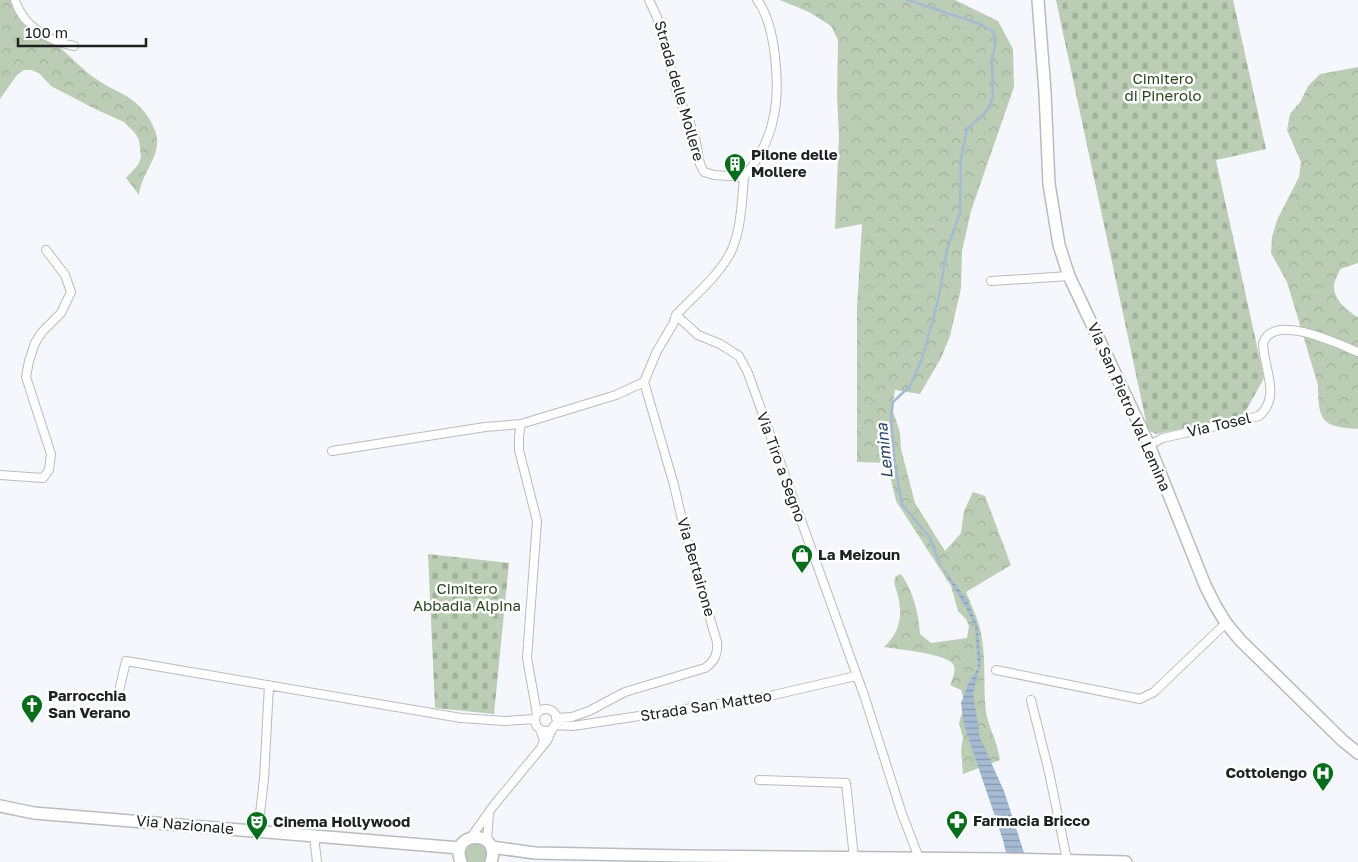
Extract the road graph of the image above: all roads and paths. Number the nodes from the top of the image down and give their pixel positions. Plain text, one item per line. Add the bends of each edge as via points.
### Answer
1 (15, 0) edge
2 (649, 0) edge
3 (757, 0) edge
4 (1038, 0) edge
5 (74, 46) dead end
6 (744, 177) junction
7 (46, 250) dead end
8 (1069, 276) junction
9 (991, 282) dead end
10 (676, 315) junction
11 (1358, 352) edge
12 (644, 382) junction
13 (521, 424) junction
14 (1149, 445) junction
15 (332, 451) dead end
16 (0, 476) edge
17 (1226, 623) junction
18 (996, 670) dead end
19 (856, 676) junction
20 (269, 685) junction
21 (120, 687) dead end
22 (1030, 700) dead end
23 (536, 717) junction
24 (555, 723) junction
25 (540, 729) junction
26 (541, 748) junction
27 (1358, 753) edge
28 (760, 780) dead end
29 (0, 806) edge
30 (489, 812) junction
31 (258, 831) junction
32 (314, 836) junction
33 (472, 837) junction
34 (489, 844) junction
35 (460, 848) junction
36 (518, 851) junction
37 (854, 858) junction
38 (919, 858) junction
39 (758, 859) edge
40 (1067, 860) junction
41 (317, 862) edge
42 (461, 862) edge
43 (491, 862) edge
44 (1126, 862) edge

1 - 5 street via 19,13 34,28 58,43
2 - 6 street, Strada delle Mollere via 658,17 678,97 695,137 704,172
3 - 6 street via 769,24 775,49 776,91 774,114 761,152
4 - 8 street, Via San Pietro Val Lemina via 1049,184 1056,232
6 - 10 street via 737,233 729,256
7 - 16 street via 65,275 70,292 62,312 35,343 26,377 50,454 49,470 43,478
8 - 9 street
8 - 14 street, Via San Pietro Val Lemina
10 - 12 street
10 - 19 street, Via Tiro a Segno via 698,335 739,356 748,374
11 - 14 street, Via Tosel via 1301,331 1274,332 1265,337 1263,343 1271,388 1265,411 1259,416 1162,438
12 - 13 street via 616,395
12 - 24 street, Via Bertairone via 717,642 716,656 705,668 625,692
13 - 15 street
13 - 23 street via 520,450 537,521 527,658
14 - 17 street, Via San Pietro Val Lemina via 1205,585
17 - 18 street via 1154,692 1140,699
17 - 27 street, Via San Pietro Val Lemina via 1274,674
19 - 24 street, Strada San Matteo via 765,697 573,726
19 - 38 street, Via Tiro a Segno
20 - 21 street via 126,660
20 - 23 street via 461,718 505,721
20 - 31 street
22 - 40 street
23 - 24 street via 540,710 547,709 554,713
23 - 25 street
24 - 25 street via 546,730
24 - 26 street
25 - 26 street via 544,741
26 - 30 street
28 - 37 street via 846,783
29 - 31 street, Via Nazionale via 34,813
30 - 33 street
30 - 34 street
31 - 32 street, Via Nazionale
32 - 35 street, Via Nazionale
32 - 41 street
33 - 34 street
33 - 35 street
34 - 36 street
34 - 43 street via 493,857
35 - 42 street
36 - 39 street
36 - 43 street
37 - 38 street
37 - 39 street
38 - 40 street
40 - 44 street

